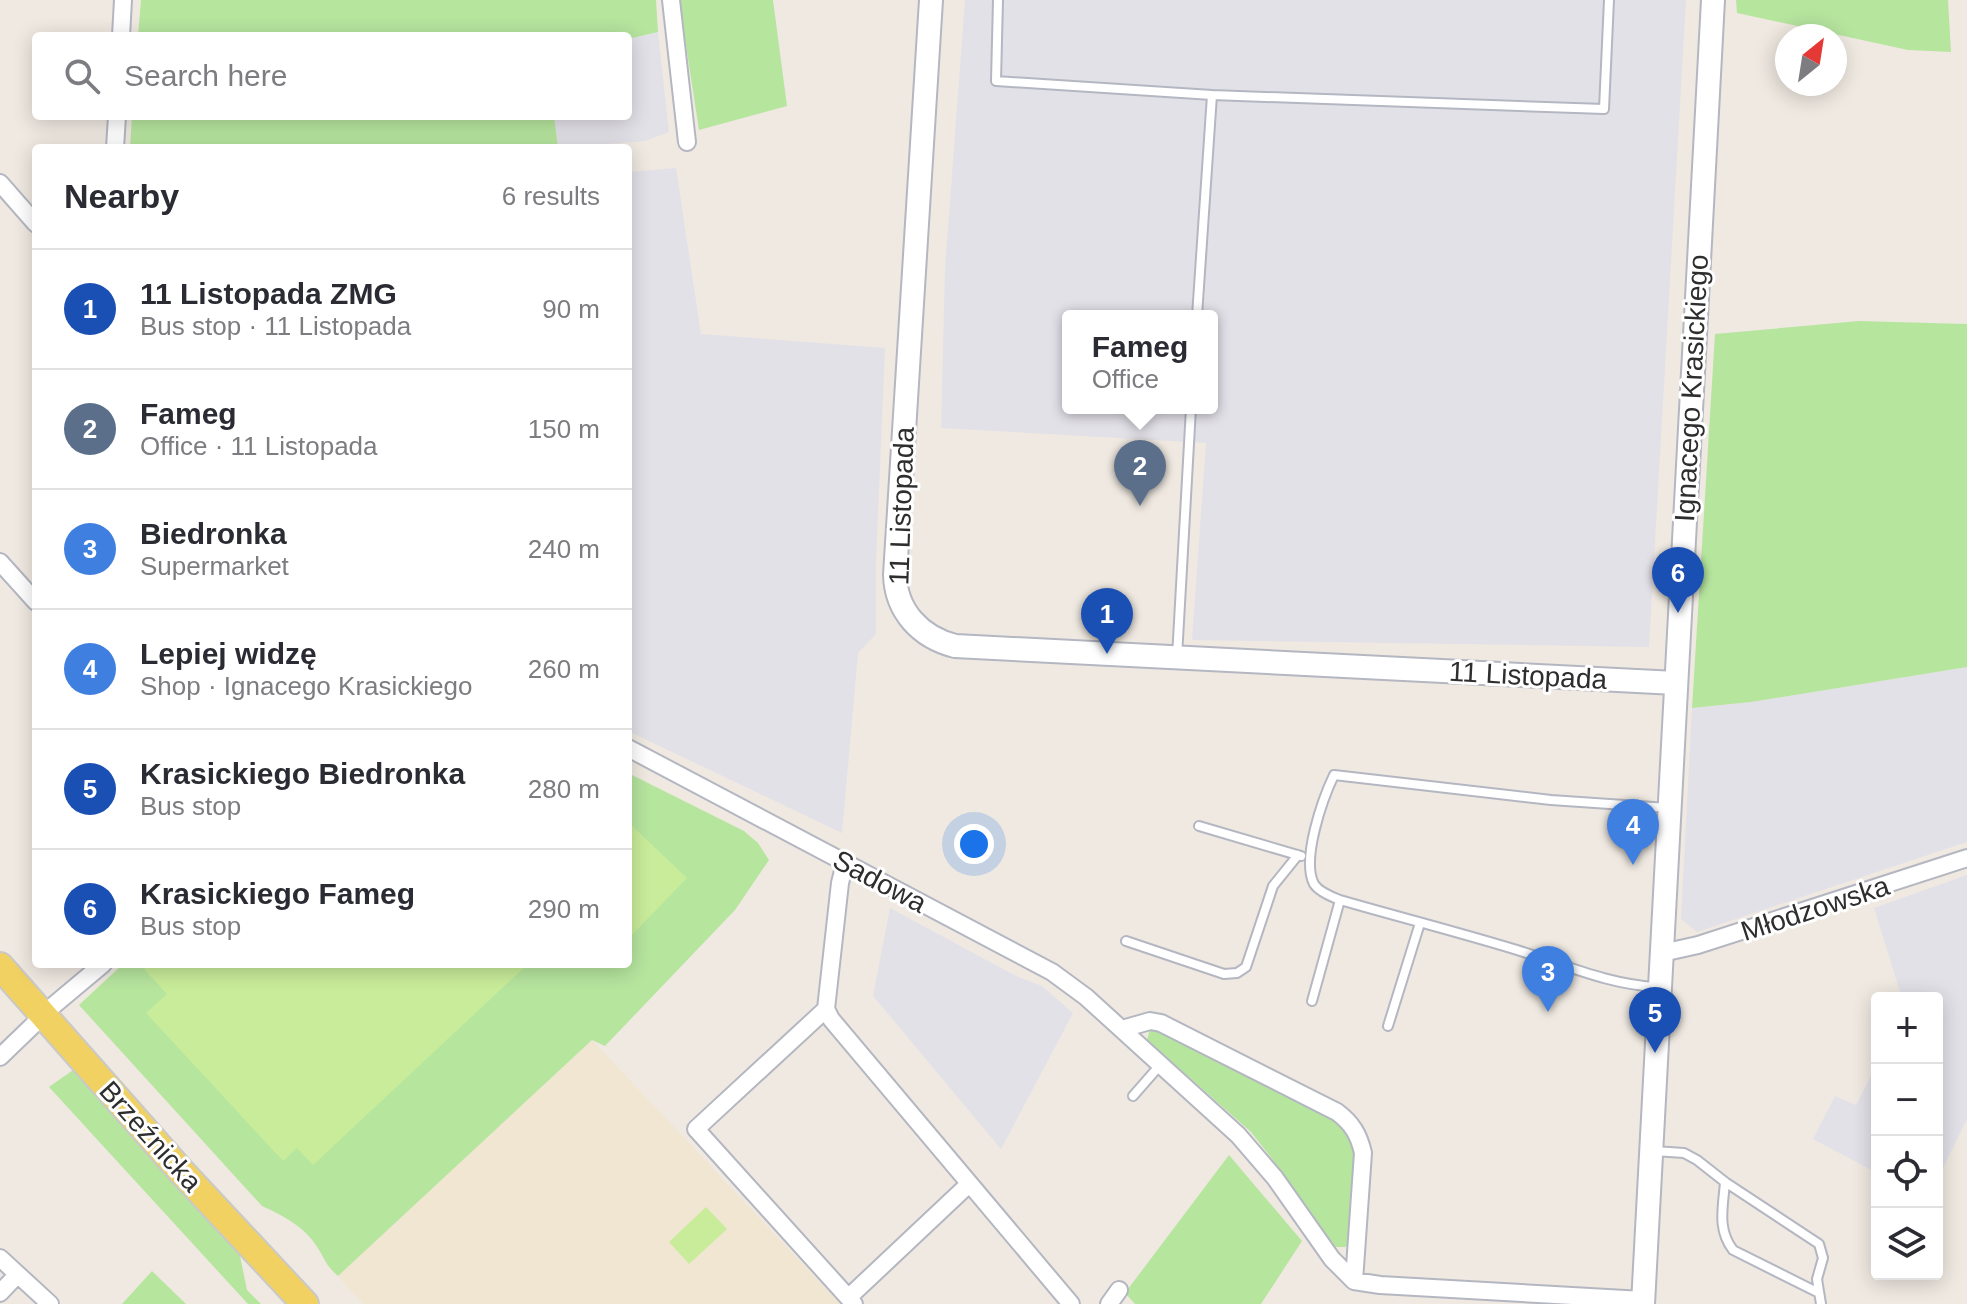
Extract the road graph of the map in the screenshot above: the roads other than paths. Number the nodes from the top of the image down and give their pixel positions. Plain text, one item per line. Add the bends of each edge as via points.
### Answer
1 (123, 0) edge
2 (671, 0) edge
3 (931, 0) edge
4 (998, 0) edge
5 (1609, 0) edge
6 (1713, 0) edge
7 (121, 32) edge
8 (1212, 95) junction
9 (117, 120) edge
10 (687, 142) dead end
11 (115, 144) edge
12 (0, 183) edge
13 (32, 219) edge
14 (1197, 310) edge
15 (1191, 414) edge
16 (0, 562) edge
17 (32, 598) edge
18 (1177, 658) junction
19 (1676, 683) junction
20 (632, 750) edge
21 (1669, 809) junction
22 (1199, 826) dead end
23 (1298, 855) junction
24 (1310, 858) junction
25 (1967, 858) edge
26 (845, 863) junction
27 (1340, 900) junction
28 (1420, 923) junction
29 (1126, 941) dead end
30 (1662, 953) junction
31 (0, 966) edge
32 (98, 968) edge
33 (1660, 987) junction
34 (1312, 1001) dead end
35 (826, 1009) junction
36 (46, 1016) junction
37 (1388, 1026) dead end
38 (1122, 1029) junction
39 (0, 1057) edge
40 (1161, 1064) junction
41 (1133, 1096) dead end
42 (1650, 1151) junction
43 (1725, 1182) junction
44 (969, 1184) junction
45 (0, 1258) edge
46 (17, 1275) junction
47 (1354, 1281) junction
48 (1119, 1290) dead end
49 (0, 1293) edge
50 (1819, 1293) junction
51 (851, 1300) edge
52 (1643, 1302) edge
53 (50, 1304) edge
54 (305, 1304) edge
55 (1071, 1304) edge
56 (1109, 1304) edge
57 (1821, 1304) edge

1 - 7 street
2 - 10 street
3 - 18 street, 11 Listopada via 896,541 898,598 922,630 955,646
4 - 8 lane via 996,81
5 - 8 lane via 1604,109
6 - 19 street, Ignacego Krasickiego
8 - 14 lane
9 - 11 street
12 - 13 street
15 - 18 lane
16 - 17 street
18 - 19 street, 11 Listopada
19 - 21 street, Ignacego Krasickiego
20 - 26 street, Sadowa
21 - 24 lane via 1334,775
21 - 30 street, Ignacego Krasickiego
22 - 23 lane
23 - 24 lane
23 - 29 lane via 1273,886 1246,967 1237,973 1224,974
24 - 27 lane via 1314,884
25 - 30 street, Młodzowska
26 - 35 street
26 - 38 street, Sadowa via 1052,972
27 - 28 lane
27 - 34 lane
28 - 33 lane via 1600,977
28 - 37 lane
30 - 33 street, Ignacego Krasickiego
31 - 36 main road, Brzeźnicka
32 - 36 street
33 - 42 street, Ignacego Krasickiego
35 - 44 street
35 - 51 street via 696,1129
36 - 39 street
36 - 54 main road, Brzeźnicka
38 - 40 street, Sadowa
38 - 47 street via 1161,1023 1348,1120 1363,1153
40 - 41 lane
40 - 47 street, Sadowa via 1238,1135
42 - 43 lane via 1684,1153
42 - 52 street, Ignacego Krasickiego
43 - 50 lane via 1819,1244
43 - 50 lane via 1721,1225 1733,1250
44 - 51 street
44 - 55 street
45 - 46 street
46 - 49 street
46 - 53 street
47 - 52 street
48 - 56 street
50 - 57 lane

